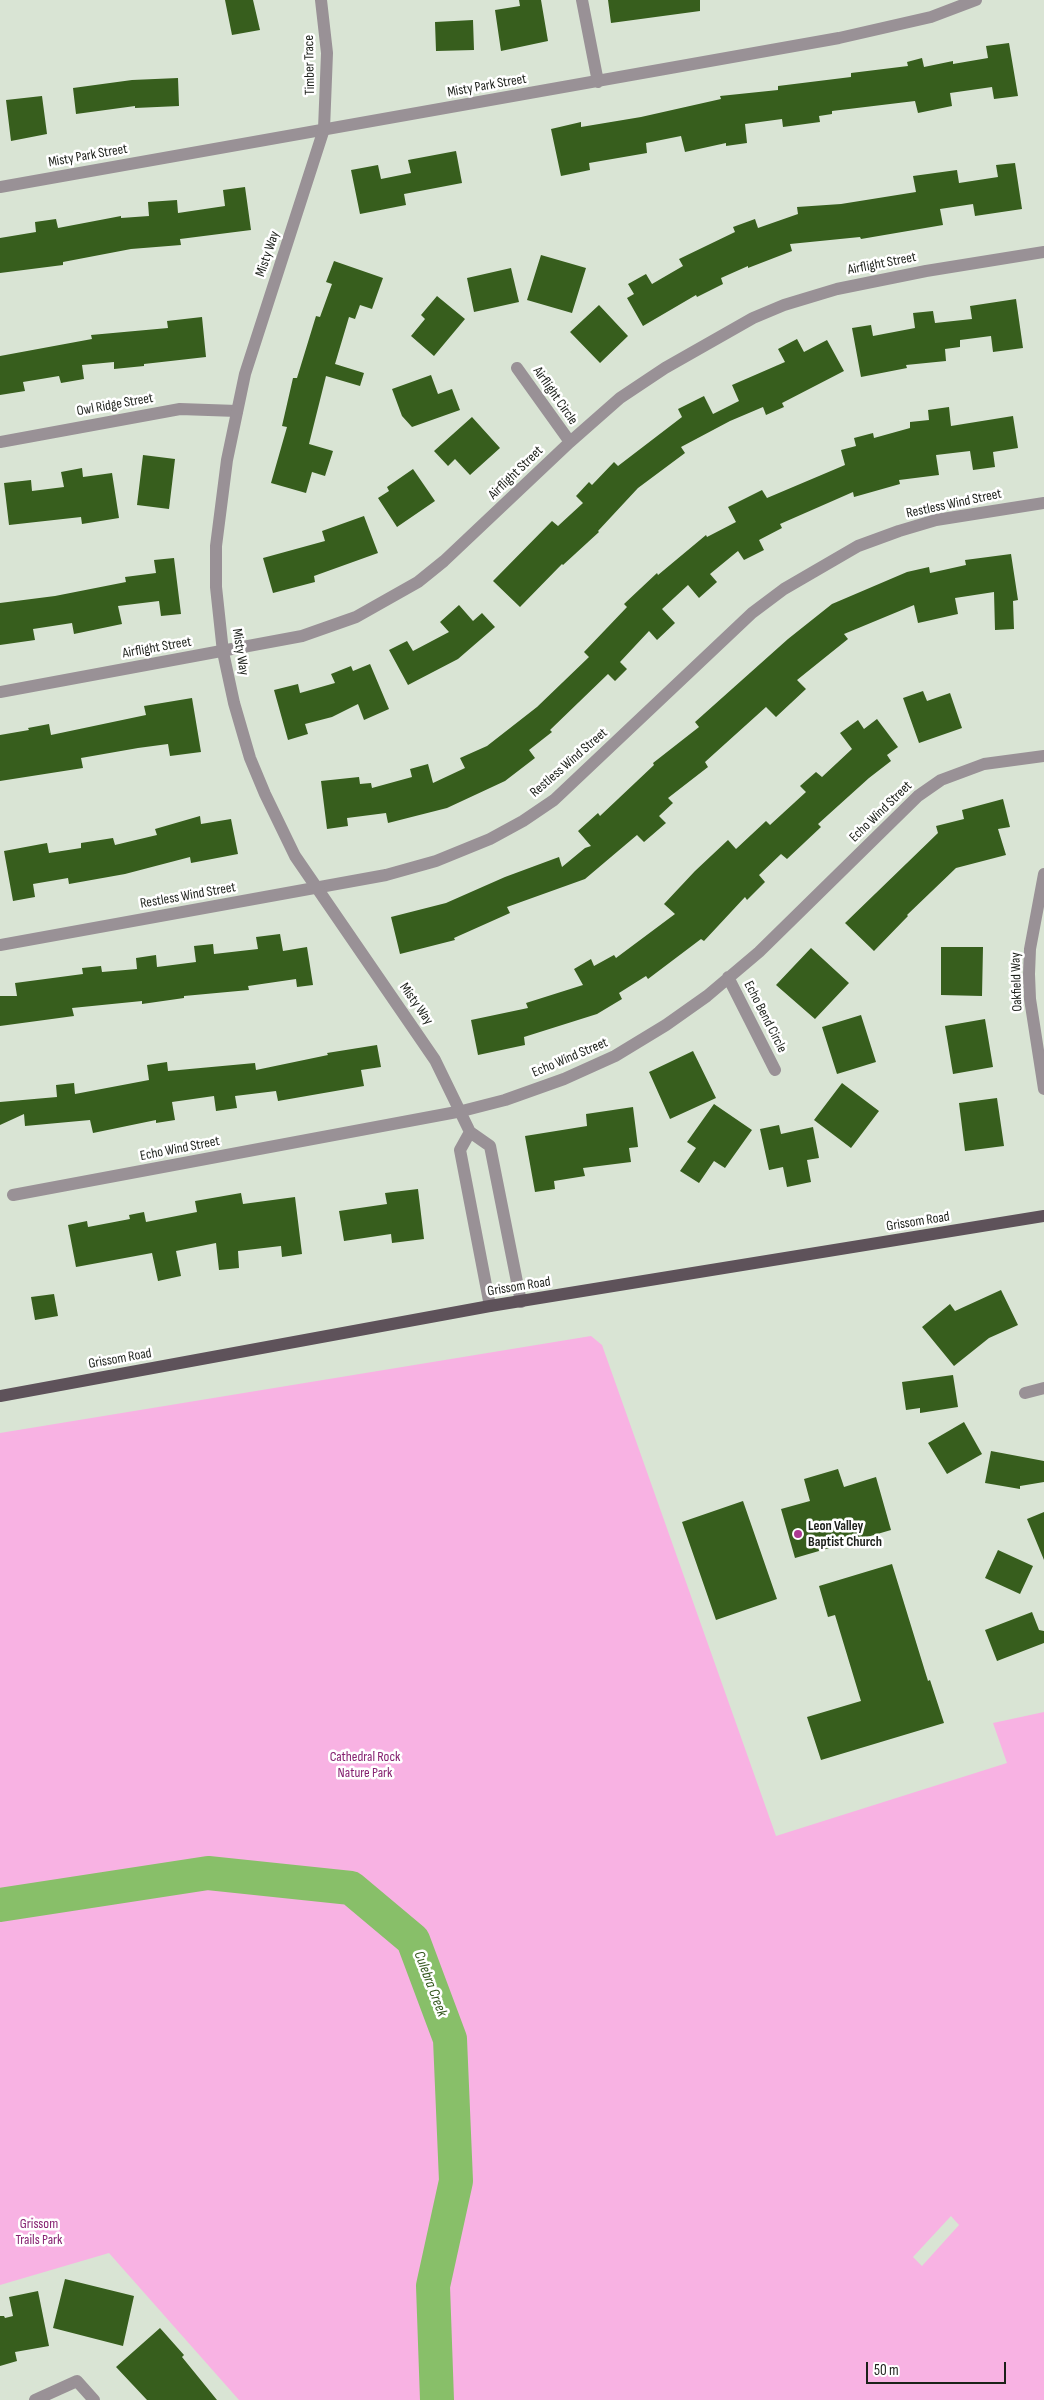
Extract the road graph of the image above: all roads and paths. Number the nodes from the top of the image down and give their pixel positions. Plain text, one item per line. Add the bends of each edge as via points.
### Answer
1 (321, 0) edge
2 (582, 0) edge
3 (976, 0) edge
4 (598, 82) junction
5 (324, 129) junction
6 (0, 187) edge
7 (1044, 252) edge
8 (517, 368) dead end
9 (236, 411) junction
10 (0, 442) edge
11 (570, 442) junction
12 (1044, 503) edge
13 (223, 652) junction
14 (0, 692) edge
15 (1044, 756) edge
16 (1044, 874) edge
17 (316, 888) junction
18 (0, 945) edge
19 (728, 978) junction
20 (775, 1070) dead end
21 (1044, 1089) edge
22 (462, 1112) junction
23 (470, 1132) junction
24 (13, 1195) dead end
25 (1044, 1216) edge
26 (521, 1302) junction
27 (490, 1306) junction
28 (1044, 1388) edge
29 (1025, 1393) dead end
30 (0, 1396) edge
31 (35, 2400) edge
32 (94, 2400) edge

1 - 5 street, Timber Trace via 327,52
2 - 4 street
3 - 4 street, Misty Park Street via 931,17 839,38
4 - 5 street, Misty Park Street
5 - 6 street, Misty Park Street
5 - 9 street, Misty Way
7 - 11 street, Airflight Street via 846,287 784,305 752,318 665,368 620,398
8 - 11 street, Airflight Circle
9 - 10 street, Owl Ridge Street via 180,409
9 - 13 street, Misty Way via 216,546 216,587
11 - 13 street, Airflight Street via 444,561 390,600 356,617 308,634
12 - 17 street, Restless Wind Street via 936,520 858,546 784,589 752,613 582,775 523,821 490,839 436,861 386,875
13 - 14 street, Airflight Street
13 - 17 street, Misty Way via 250,758 294,856
15 - 19 street, Echo Wind Street via 984,764 933,785
16 - 21 street, Oakfield Way via 1030,949 1029,974
17 - 18 street, Restless Wind Street
17 - 22 street, Misty Way via 426,1046
19 - 20 street, Echo Bend Circle
19 - 22 street, Echo Wind Street via 666,1025 615,1056 564,1080
22 - 23 street, Misty Way
22 - 24 street, Echo Wind Street
23 - 26 street via 490,1146
23 - 27 street via 460,1150
25 - 26 main road, Grissom Road
26 - 27 main road, Grissom Road
27 - 30 main road, Grissom Road
28 - 29 street
31 - 32 street via 77,2381

